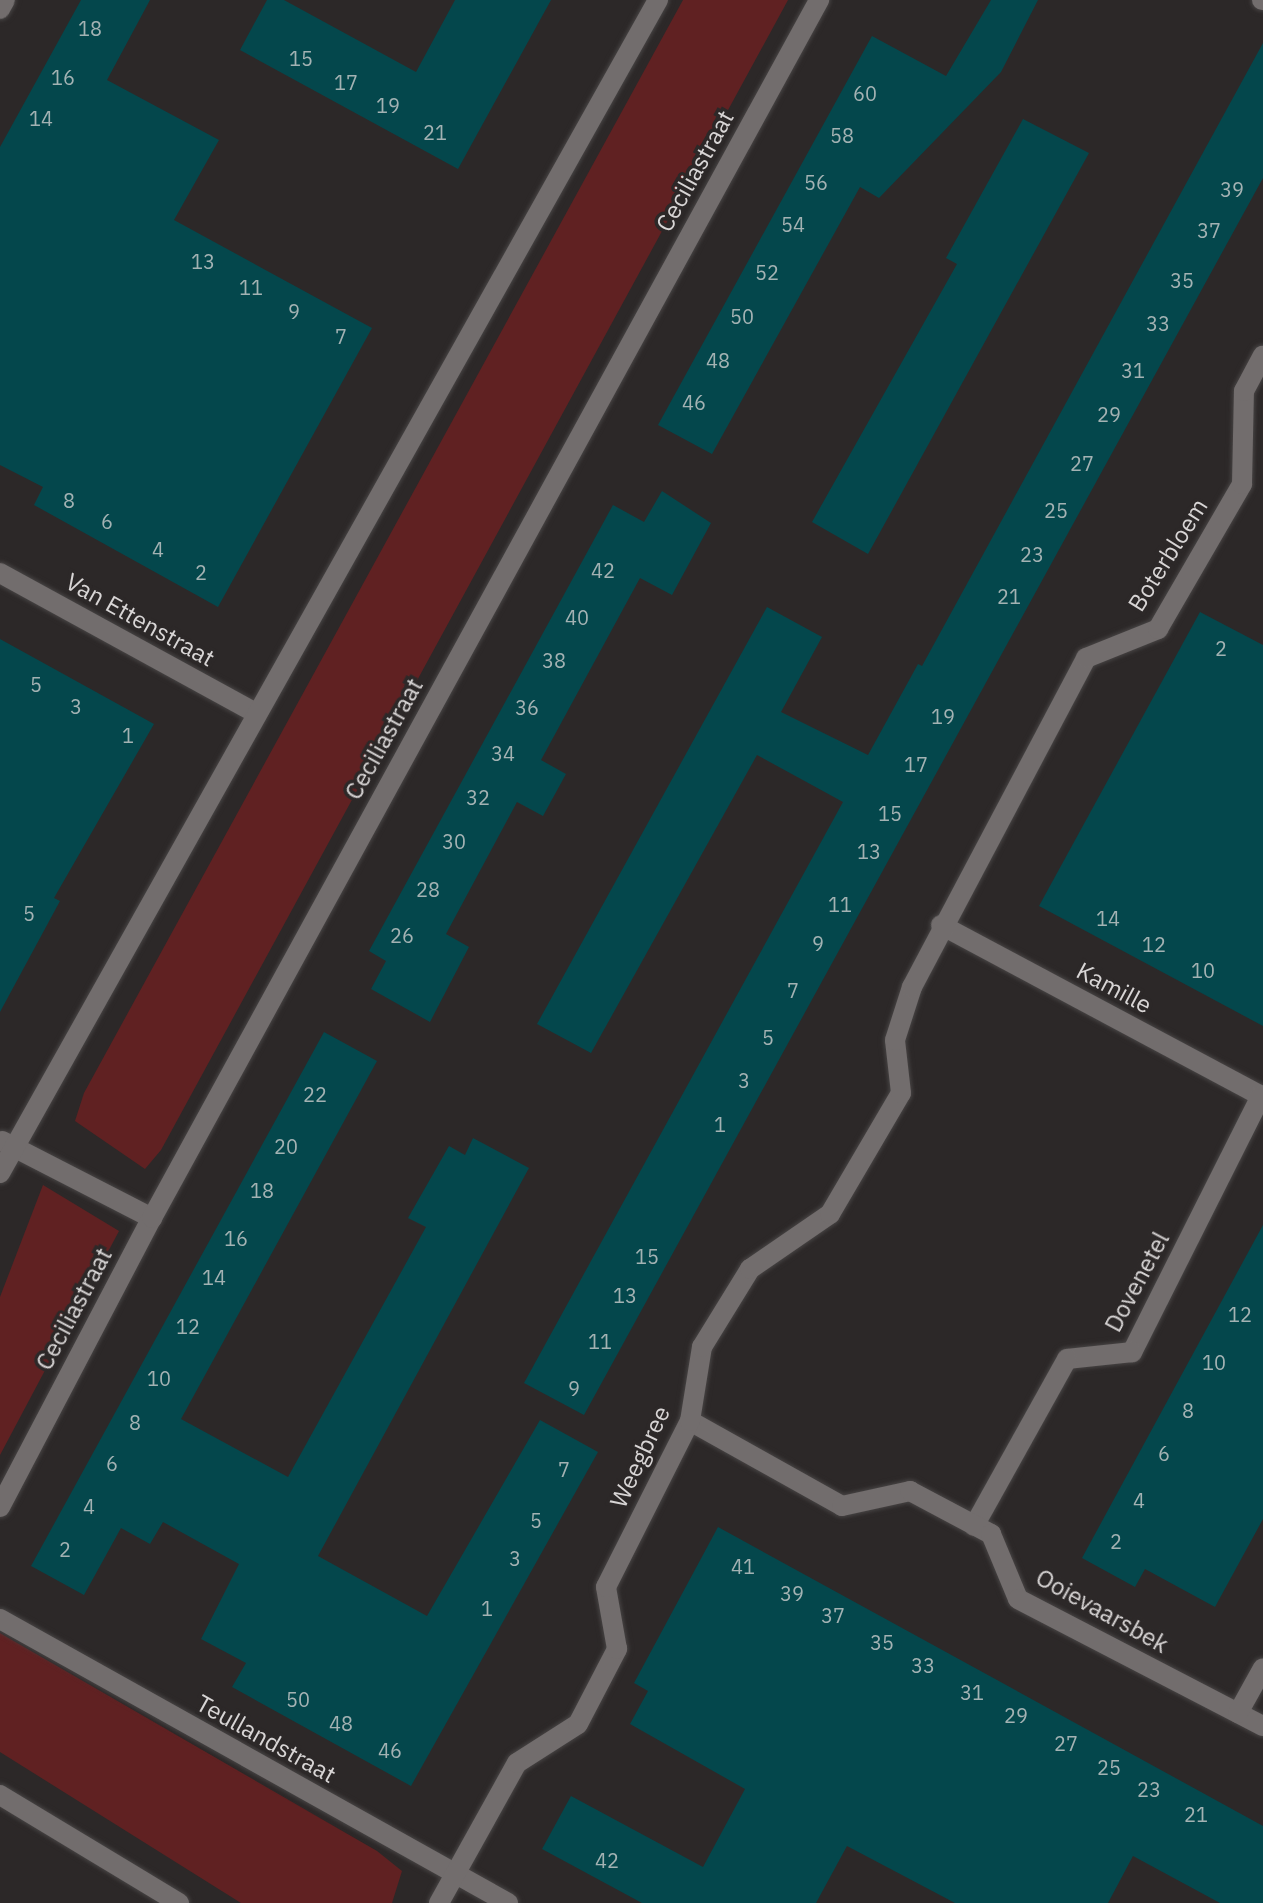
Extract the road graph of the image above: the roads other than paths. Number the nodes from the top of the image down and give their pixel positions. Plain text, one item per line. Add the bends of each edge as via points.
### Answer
1 (5, 0) edge
2 (658, 0) edge
3 (819, 0) edge
4 (0, 9) edge
5 (1263, 356) edge
6 (0, 573) edge
7 (256, 713) junction
8 (978, 864) joint
9 (941, 925) junction
10 (1261, 1096) edge
11 (6, 1143) edge
12 (0, 1173) edge
13 (152, 1218) junction
14 (690, 1421) junction
15 (0, 1507) edge
16 (974, 1526) junction
17 (0, 1619) edge
18 (1263, 1668) edge
19 (1238, 1713) junction
20 (1263, 1726) edge
21 (0, 1795) edge
22 (454, 1873) junction
23 (179, 1903) edge
24 (439, 1903) edge
25 (508, 1903) edge

1 - 4 street
2 - 7 street
3 - 13 street, Ceciliastraat
5 - 8 street, Boterbloem via 1244,391 1242,484 1158,629 1086,658
6 - 7 street, Van Ettenstraat
7 - 11 street
8 - 9 street, Weegbree
9 - 10 street, Kamille
9 - 14 street, Weegbree via 895,1040 901,1093 830,1214 750,1269 702,1347
10 - 16 street, Dovenetel via 1132,1352 1067,1359
11 - 12 street
11 - 13 street
13 - 15 street, Ceciliastraat
14 - 16 street, Ooievaarsbek via 842,1506 910,1491
14 - 22 street, Weegbree via 606,1587 617,1649 578,1724 517,1763
16 - 19 street, Ooievaarsbek via 991,1534 1018,1599
17 - 22 street, Teullandstraat
18 - 19 street
19 - 20 street, Ooievaarsbek
21 - 23 street
22 - 24 street, Weegbree
22 - 25 street, Teullandstraat

